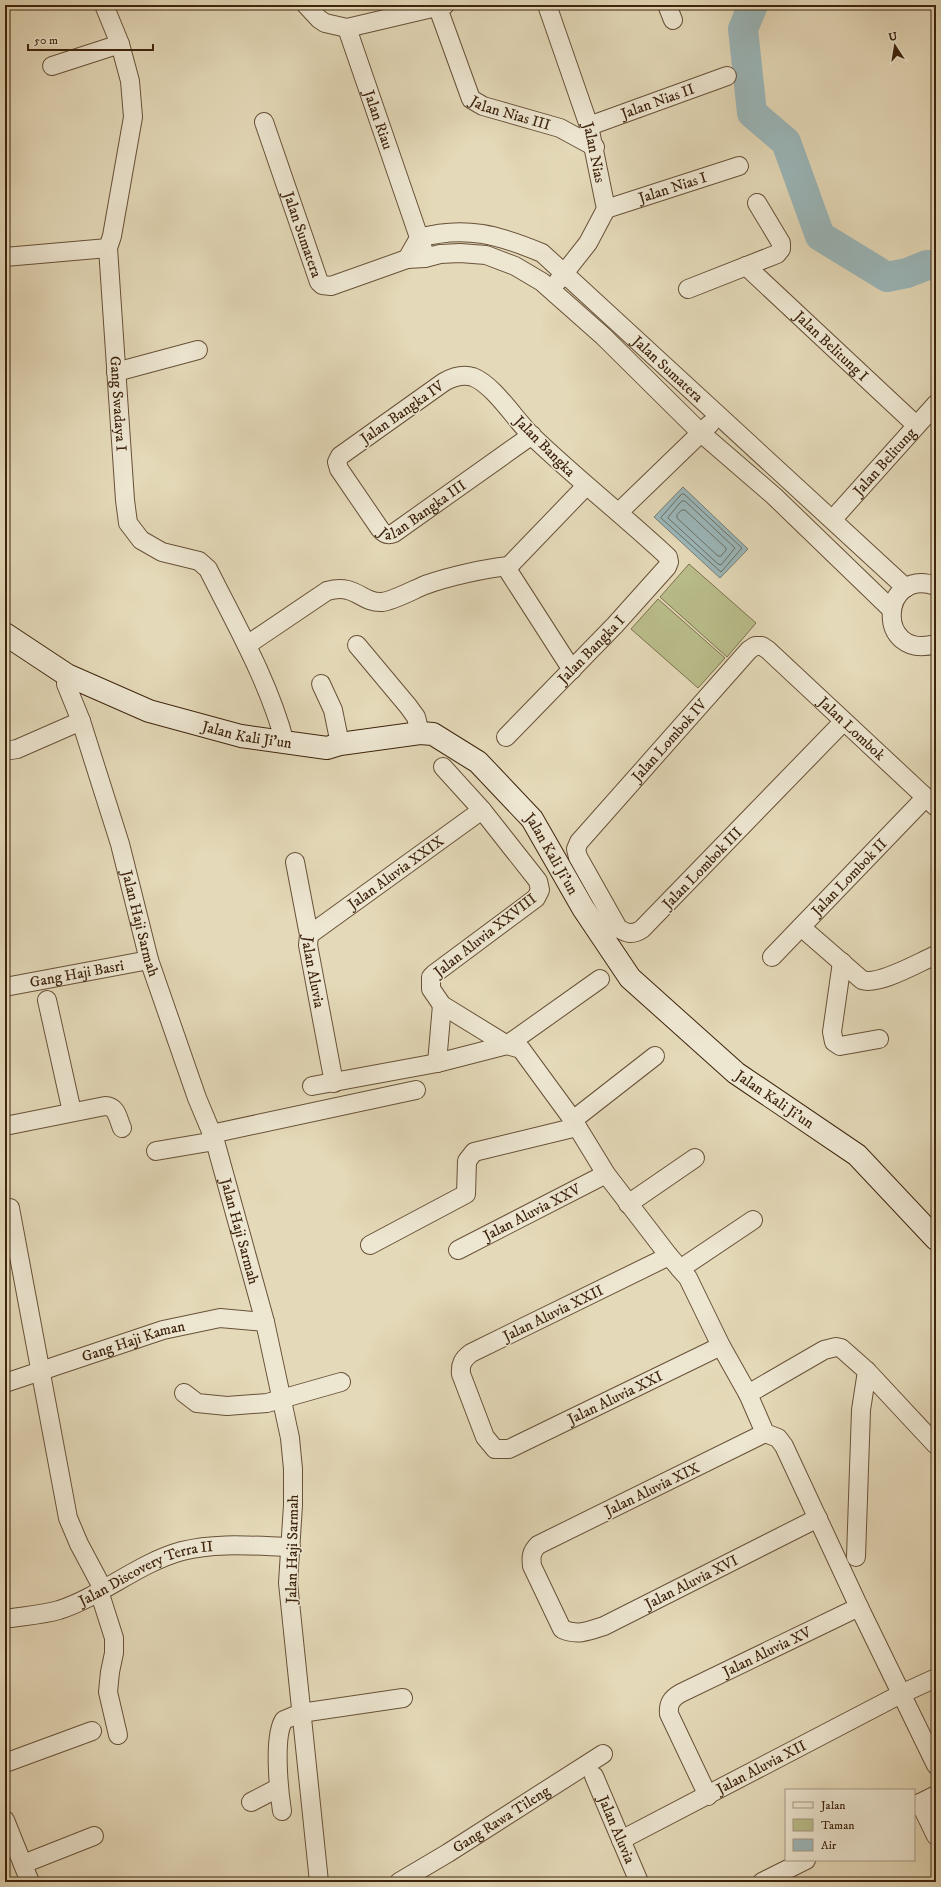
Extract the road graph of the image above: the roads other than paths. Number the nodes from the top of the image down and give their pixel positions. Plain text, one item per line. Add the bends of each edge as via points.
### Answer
1 (104, 5) edge
2 (306, 5) edge
3 (547, 5) edge
4 (441, 6) edge
5 (347, 28) junction
6 (120, 44) junction
7 (52, 66) dead end
8 (727, 76) dead end
9 (264, 122) dead end
10 (589, 126) junction
11 (595, 147) junction
12 (739, 166) dead end
13 (757, 203) dead end
14 (606, 209) junction
15 (419, 238) junction
16 (108, 248) junction
17 (5, 257) edge
18 (425, 258) junction
19 (407, 259) junction
20 (746, 266) junction
21 (565, 272) junction
22 (688, 289) dead end
23 (551, 290) junction
24 (198, 350) dead end
25 (116, 372) junction
26 (473, 377) joint
27 (936, 404) edge
28 (719, 416) junction
29 (916, 425) junction
30 (701, 432) junction
31 (532, 435) junction
32 (337, 462) joint
33 (586, 486) junction
34 (619, 512) junction
35 (832, 518) junction
36 (668, 557) joint
37 (509, 566) junction
38 (936, 570) edge
39 (922, 586) edge
40 (891, 609) junction
41 (5, 634) edge
42 (246, 645) junction
43 (357, 645) dead end
44 (934, 648) edge
45 (768, 650) joint
46 (572, 670) junction
47 (67, 675) junction
48 (321, 684) dead end
49 (81, 721) junction
50 (844, 722) junction
51 (420, 733) junction
52 (506, 737) dead end
53 (286, 743) junction
54 (340, 744) junction
55 (5, 751) edge
56 (443, 767) dead end
57 (931, 802) edge
58 (482, 810) junction
59 (576, 849) joint
60 (295, 862) dead end
61 (801, 927) junction
62 (309, 935) junction
63 (936, 955) edge
64 (772, 957) dead end
65 (149, 960) junction
66 (842, 962) junction
67 (600, 979) dead end
68 (5, 987) edge
69 (47, 1000) dead end
70 (442, 1005) junction
71 (879, 1039) dead end
72 (507, 1045) junction
73 (655, 1056) dead end
74 (437, 1063) junction
75 (334, 1083) junction
76 (312, 1086) dead end
77 (416, 1090) dead end
78 (72, 1112) junction
79 (575, 1124) junction
80 (5, 1126) edge
81 (122, 1128) dead end
82 (213, 1138) junction
83 (156, 1151) dead end
84 (695, 1158) dead end
85 (606, 1174) junction
86 (628, 1204) junction
87 (10, 1208) dead end
88 (753, 1220) dead end
89 (936, 1239) edge
90 (370, 1245) dead end
91 (458, 1250) dead end
92 (674, 1263) junction
93 (265, 1322) junction
94 (721, 1346) junction
95 (40, 1371) junction
96 (867, 1371) junction
97 (341, 1382) dead end
98 (5, 1383) edge
99 (184, 1393) dead end
100 (748, 1394) junction
101 (280, 1398) junction
102 (765, 1433) junction
103 (936, 1445) edge
104 (509, 1449) joint
105 (818, 1518) junction
106 (290, 1547) junction
107 (856, 1557) dead end
108 (101, 1590) junction
109 (859, 1607) junction
110 (5, 1619) edge
111 (562, 1629) joint
112 (936, 1678) edge
113 (901, 1694) junction
114 (403, 1698) dead end
115 (301, 1713) junction
116 (92, 1731) dead end
117 (118, 1735) dead end
118 (603, 1754) dead end
119 (5, 1763) edge
120 (936, 1766) edge
121 (594, 1776) dead end
122 (278, 1788) junction
123 (936, 1795) edge
124 (708, 1796) junction
125 (251, 1802) dead end
126 (917, 1805) edge
127 (282, 1812) dead end
128 (5, 1820) edge
129 (94, 1836) dead end
130 (936, 1836) edge
131 (621, 1840) junction
132 (9, 1841) edge
133 (804, 1861) edge
134 (23, 1864) junction
135 (30, 1882) edge
136 (319, 1882) edge
137 (399, 1882) edge
138 (638, 1882) edge
139 (762, 1882) edge

1 - 6 street, Gang Swadaya I
2 - 5 street via 325,23
3 - 10 street, Jalan Nias
4 - 5 street
4 - 11 street, Jalan Nias III via 471,98 484,106 560,128
5 - 15 street, Jalan Riau
6 - 7 street
6 - 16 street, Gang Swadaya I via 130,81 134,117
8 - 10 street, Jalan Nias II
9 - 19 street, Jalan Sumatera via 322,285 331,286
10 - 11 street, Jalan Nias
11 - 14 street, Jalan Nias
12 - 14 street, Jalan Nias I
13 - 20 street via 781,242 781,249 777,254
14 - 21 street via 588,243
15 - 18 street, Jalan Riau
15 - 19 street
15 - 21 street, Jalan Sumatera via 460,232 488,233 542,253
16 - 17 street
16 - 25 street, Gang Swadaya I
18 - 19 street, Jalan Sumatera
18 - 23 street, Jalan Sumatera via 440,254 486,255 515,266
20 - 22 street
20 - 29 street, Jalan Belitung I
21 - 23 street
21 - 28 street, Jalan Sumatera
23 - 30 street, Jalan Sumatera via 603,336
24 - 25 street
25 - 42 street, Gang Swadaya I via 128,523 141,540 162,552 199,561 208,569
26 - 31 street, Jalan Bangka via 486,384
26 - 32 street, Jalan Bangka IV via 457,376 444,382 340,456
27 - 29 street, Jalan Belitung
28 - 30 street
28 - 35 street, Jalan Sumatera
29 - 35 street, Jalan Belitung
30 - 34 street
30 - 40 street, Jalan Sumatera via 774,496
31 - 32 street, Jalan Bangka III via 388,535 380,529 339,469
31 - 33 street, Jalan Bangka
33 - 34 street, Jalan Bangka
33 - 37 street
34 - 36 street, Jalan Bangka
35 - 39 street, Jalan Sumatera
36 - 46 street, Jalan Bangka I via 667,567
37 - 42 street via 427,584 383,602 370,600 352,590 338,588 327,591
37 - 46 street via 509,572
38 - 39 street
39 - 40 street via 899,593
40 - 44 street via 893,626 897,634 911,645
41 - 47 street
42 - 53 street, Gang Swadaya I via 278,715
43 - 51 street via 416,717
45 - 50 street, Jalan Lombok
45 - 59 street, Jalan Lombok IV via 759,645 749,650
46 - 52 street, Jalan Bangka I
47 - 49 street, Jalan Haji Sarmah via 66,684
47 - 53 street, Jalan Kali Ji'un via 149,712 241,736
48 - 54 street via 333,710
49 - 55 street via 17,749
49 - 65 street, Jalan Haji Sarmah via 120,844
50 - 57 street, Jalan Lombok
50 - 59 street, Jalan Lombok III via 642,930 636,933 625,933 618,928
51 - 54 street, Jalan Kali Ji'un
51 - 89 street, Jalan Kali Ji'un via 432,734 478,762 532,819 583,908 630,978 736,1073 857,1156
53 - 54 street, Jalan Kali Ji'un via 326,748
56 - 58 street
57 - 61 street, Jalan Lombok II
58 - 62 street, Jalan Aluvia XXIX
58 - 70 street, Jalan Aluvia XXVIII via 538,881 539,895 431,977 431,989
60 - 62 street, Jalan Aluvia
61 - 64 street, Jalan Lombok II
61 - 66 street
62 - 75 street, Jalan Aluvia via 308,945
63 - 66 street via 873,982 862,980
65 - 68 street, Gang Haji Basri
65 - 82 street, Jalan Haji Sarmah
66 - 71 street via 832,1032 834,1042 840,1046
67 - 72 street
69 - 78 street
70 - 72 street, Jalan Aluvia XXVIII
70 - 74 street
72 - 74 street
72 - 79 street, Jalan Aluvia XXVIII via 521,1049
73 - 79 street
74 - 75 street
75 - 76 street
77 - 82 street
78 - 80 street
78 - 81 street via 111,1106
79 - 85 street, Jalan Aluvia XXVIII
79 - 90 street via 474,1152 467,1161 466,1194
82 - 83 street
82 - 93 street, Jalan Haji Sarmah
84 - 86 street
85 - 86 street, Jalan Aluvia XXVIII
85 - 91 street, Jalan Aluvia XXV
86 - 92 street, Jalan Aluvia XXVIII
87 - 95 street
88 - 92 street
92 - 94 street, Jalan Aluvia XXVIII via 688,1278
92 - 104 street, Jalan Aluvia XXII via 471,1353 464,1359 460,1366 464,1385 485,1437 495,1448
93 - 95 street, Gang Haji Kaman via 220,1318 194,1323 163,1330
93 - 101 street, Jalan Haji Sarmah
94 - 100 street, Jalan Aluvia XXVIII
94 - 104 street, Jalan Aluvia XXI
95 - 98 street, Gang Haji Kaman
95 - 108 street via 68,1518
96 - 100 street via 841,1348 836,1347 824,1350
96 - 103 street
96 - 107 street via 860,1418
97 - 101 street
99 - 101 street via 197,1403 227,1406 267,1403
100 - 102 street, Jalan Aluvia XXVIII
101 - 106 street, Jalan Haji Sarmah via 290,1438 293,1469
102 - 105 street via 778,1438 784,1446
102 - 111 street, Jalan Aluvia XIX via 532,1550 532,1566
105 - 109 street
105 - 111 street, Jalan Aluvia XVI via 604,1626 578,1633
106 - 108 street, Jalan Discovery Terra II via 208,1546 181,1551 153,1562
106 - 115 street, Jalan Haji Sarmah via 288,1583
108 - 110 street, Jalan Discovery Terra II via 59,1610
108 - 117 street via 114,1638 108,1692
109 - 113 street
109 - 124 street, Jalan Aluvia XV via 674,1697 668,1706 669,1714
112 - 113 street, Jalan Aluvia XII
113 - 120 street
113 - 124 street, Jalan Aluvia XII
114 - 115 street
115 - 122 street via 282,1722 278,1753
115 - 136 street, Jalan Haji Sarmah
116 - 119 street
118 - 137 street, Gang Rawa Tileng
121 - 131 street, Jalan Aluvia
122 - 125 street
122 - 127 street
123 - 126 street
124 - 131 street, Jalan Aluvia XII
126 - 130 street
128 - 132 street
129 - 134 street
131 - 138 street, Jalan Aluvia
132 - 134 street
133 - 139 street
134 - 135 street

